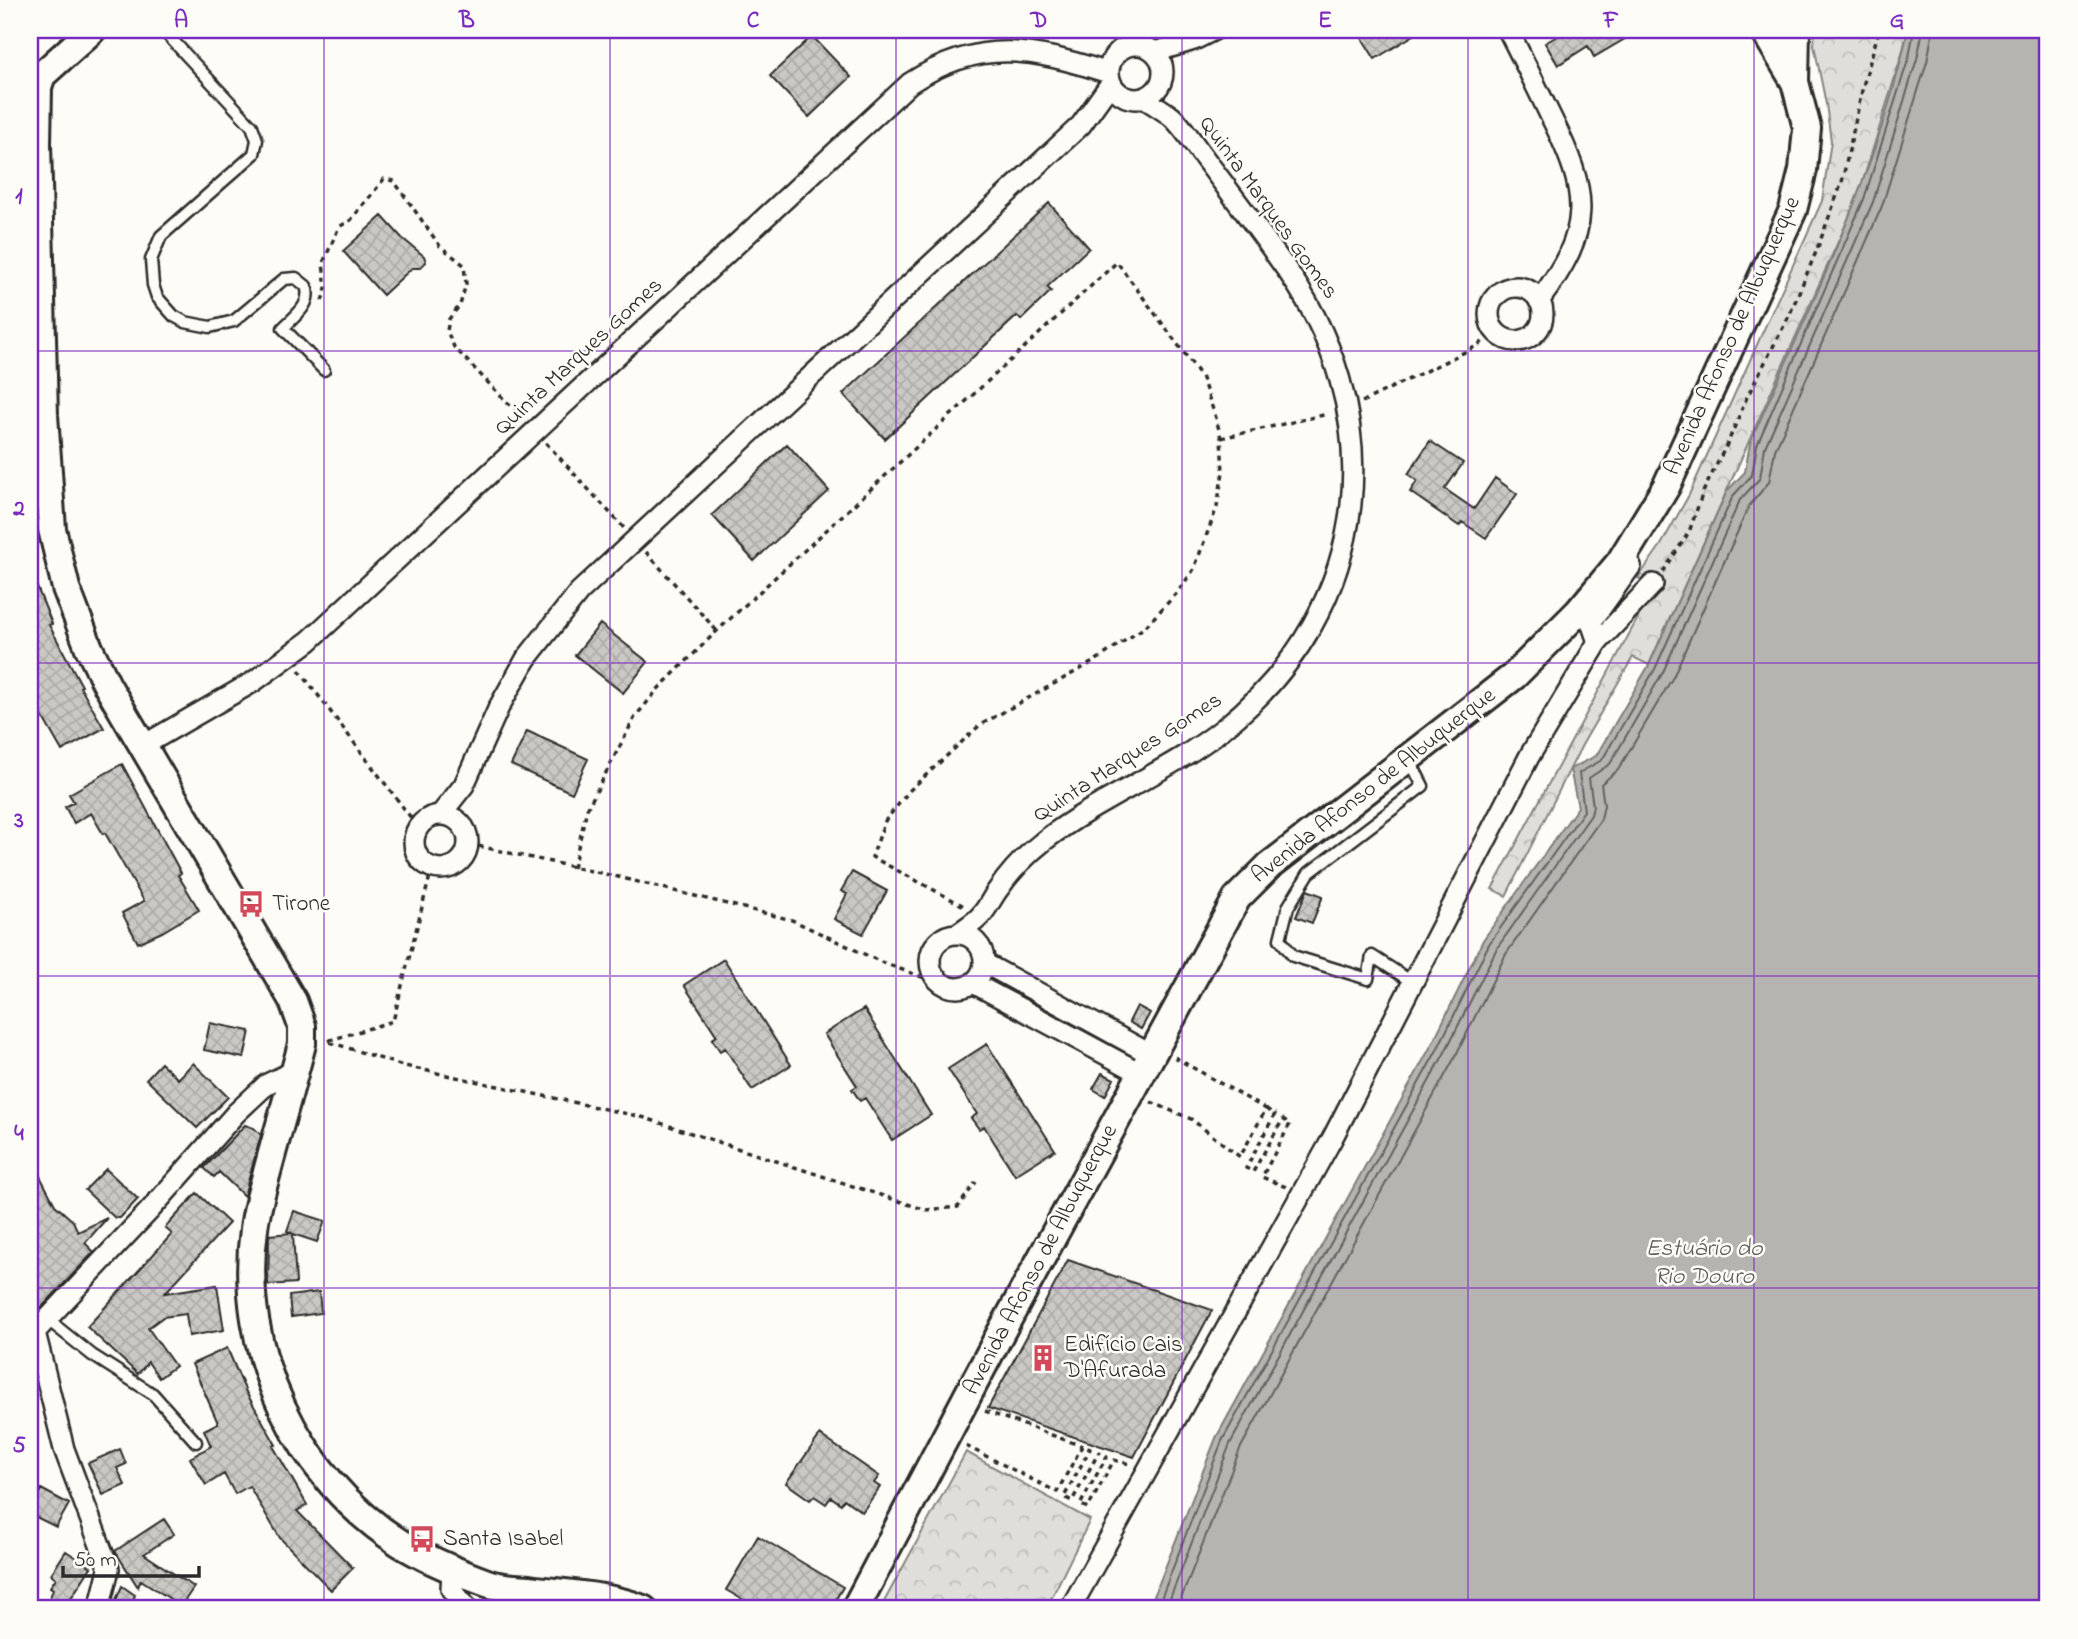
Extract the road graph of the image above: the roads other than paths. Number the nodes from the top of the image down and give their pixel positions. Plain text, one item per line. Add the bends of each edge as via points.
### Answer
1 (92, 30) edge
2 (163, 30) edge
3 (1214, 30) edge
4 (1508, 30) edge
5 (1764, 30) edge
6 (1796, 30) edge
7 (1160, 67) junction
8 (1111, 71) junction
9 (36, 78) edge
10 (1795, 82) junction
11 (1135, 98) junction
12 (1173, 118) junction
13 (1081, 125) junction
14 (33, 133) edge
15 (1539, 301) junction
16 (324, 370) dead end
17 (1641, 553) dead end
18 (1653, 584) road end
19 (1598, 642) junction
20 (144, 744) junction
21 (1409, 758) junction
22 (464, 785) junction
23 (441, 814) junction
24 (461, 823) junction
25 (982, 915) junction
26 (957, 934) junction
27 (982, 955) junction
28 (1412, 982) junction
29 (973, 983) junction
30 (1149, 1070) junction
31 (294, 1071) junction
32 (37, 1325) edge
33 (196, 1442) dead end
34 (452, 1570) junction
35 (99, 1609) edge
36 (468, 1609) edge
37 (643, 1609) edge
38 (855, 1609) edge
39 (1070, 1609) edge

1 - 9 main road
2 - 16 lane via 251,126 257,140 254,154 161,236 150,272 157,297 185,322 209,327 234,321 284,279 296,278 308,291 306,304 283,328
3 - 7 street
4 - 15 street via 1566,148 1579,187 1576,238 1567,261
5 - 10 main road
6 - 10 main road
7 - 8 street, Quinta Marques Gomes via 1149,47 1133,45 1125,47
7 - 11 street via 1158,88
7 - 12 street, Quinta Marques Gomes
8 - 11 street, Quinta Marques Gomes via 1115,89
8 - 13 street
8 - 20 street, Quinta Marques Gomes via 1059,57 1006,51 971,55 910,83 339,614 241,690
9 - 14 main road
10 - 21 main road, Avenida Afonso de Albuquerque via 1807,128 1793,209 1666,487 1620,562 1578,612 1514,676
11 - 12 street, Quinta Marques Gomes
11 - 13 street
12 - 25 street, Quinta Marques Gomes via 1285,266 1333,353 1353,446 1346,536 1319,614 1291,659 1253,703 1211,738 1046,839 1016,867
13 - 22 street via 579,592 526,659
14 - 20 main road via 52,529 66,588 89,648
15 - 15 street via 1527,289 1501,292 1490,305 1495,330 1510,340 1534,333 1542,318
17 - 19 street via 1591,622
18 - 19 street
19 - 28 street via 1530,755
20 - 31 main road via 297,1009 303,1035
21 - 28 lane via 1423,786 1308,873 1288,907 1280,939 1293,956 1368,979 1372,956
21 - 30 main road, Avenida Afonso de Albuquerque via 1246,887 1230,909
22 - 23 street
22 - 24 street
23 - 24 street
23 - 24 street via 424,820 414,835 416,853 432,868 445,870 467,853 468,835
25 - 26 street, Quinta Marques Gomes
25 - 27 street, Quinta Marques Gomes
26 - 27 street via 966,936
26 - 29 street, Quinta Marques Gomes via 941,940 931,955 932,972 944,985 959,988
27 - 29 street, Quinta Marques Gomes via 982,971
27 - 30 street
28 - 39 street via 1332,1139
29 - 30 street
30 - 38 main road, Avenida Afonso de Albuquerque
31 - 32 street via 267,1084 236,1113 150,1210
31 - 34 main road via 254,1229 258,1341 287,1420 339,1493 401,1544
32 - 33 lane via 153,1394
32 - 35 street via 64,1449 109,1569
34 - 36 street via 451,1589
34 - 37 main road via 491,1584 600,1598

